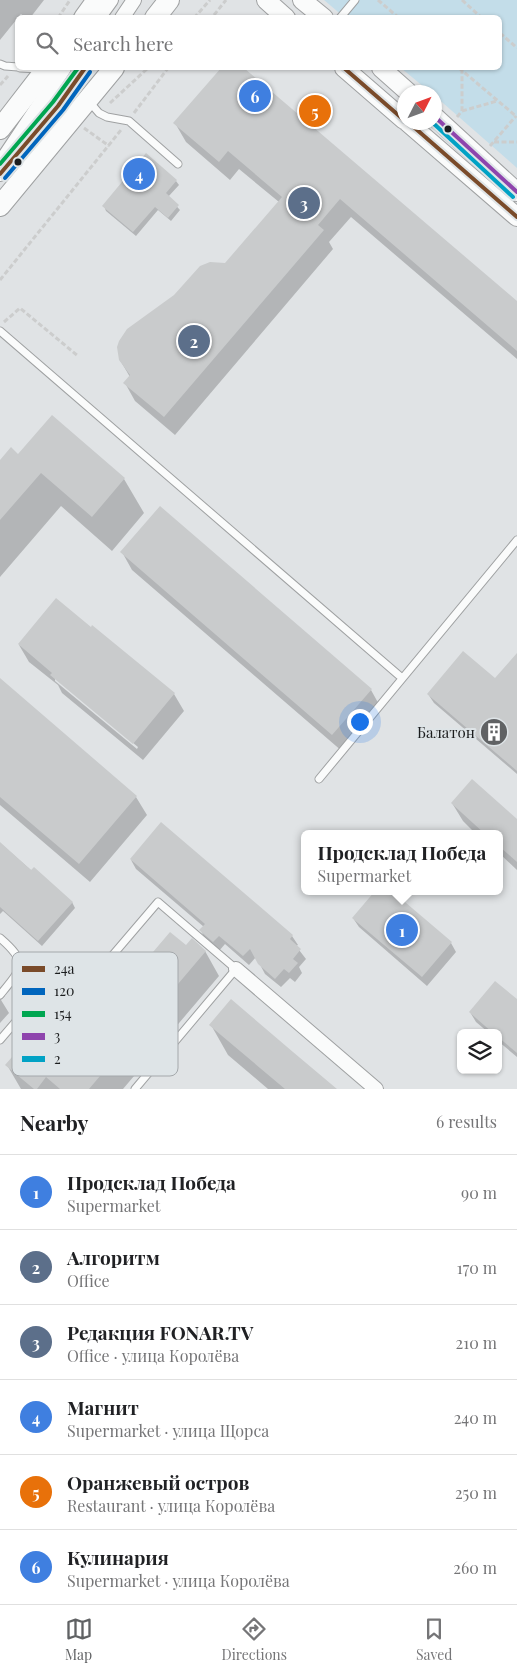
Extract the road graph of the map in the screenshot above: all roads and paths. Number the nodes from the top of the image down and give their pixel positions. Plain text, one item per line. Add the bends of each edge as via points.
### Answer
1 (70, 0) edge
2 (97, 0) edge
3 (111, 0) edge
4 (134, 0) edge
5 (169, 0) edge
6 (210, 0) edge
7 (226, 0) edge
8 (266, 0) edge
9 (302, 0) edge
10 (355, 0) edge
11 (378, 0) edge
12 (462, 0) edge
13 (60, 15) edge
14 (86, 15) edge
15 (100, 15) edge
16 (124, 15) edge
17 (157, 15) edge
18 (197, 15) edge
19 (214, 15) dead end
20 (283, 15) edge
21 (320, 15) edge
22 (342, 15) edge
23 (396, 15) edge
24 (479, 15) edge
25 (502, 35) edge
26 (517, 48) edge
27 (0, 64) edge
28 (15, 67) edge
29 (51, 70) edge
30 (52, 70) edge
31 (84, 70) edge
32 (112, 70) edge
33 (166, 70) edge
34 (346, 70) edge
35 (382, 70) edge
36 (460, 70) edge
37 (461, 70) edge
38 (400, 85) edge
39 (90, 97) junction
40 (497, 101) junction
41 (462, 111) junction
42 (397, 113) edge
43 (516, 117) edge
44 (129, 120) junction
45 (442, 123) edge
46 (464, 123) dead end
47 (0, 129) edge
48 (416, 130) edge
49 (484, 140) dead end
50 (494, 142) junction
51 (517, 142) edge
52 (0, 163) edge
53 (178, 164) dead end
54 (0, 174) edge
55 (517, 192) edge
56 (0, 206) edge
57 (517, 217) edge
58 (0, 280) edge
59 (0, 326) edge
60 (0, 330) edge
61 (78, 356) dead end
62 (517, 540) edge
63 (402, 678) junction
64 (319, 778) dead end
65 (0, 938) edge
66 (15, 952) edge
67 (115, 952) edge
68 (236, 970) junction
69 (12, 981) edge
70 (0, 995) edge
71 (12, 1026) edge
72 (178, 1038) edge
73 (0, 1040) edge
74 (146, 1076) edge
75 (135, 1089) edge
76 (376, 1089) edge

1 - 13 path
2 - 14 main road
3 - 15 street
4 - 16 street
5 - 17 main road
6 - 18 path
7 - 19 path
8 - 20 street
9 - 21 street
10 - 22 lane
11 - 23 path
12 - 24 path
25 - 26 path
27 - 28 lane
29 - 47 main road
30 - 52 street
31 - 54 street via 58,106
32 - 39 main road
33 - 44 path
34 - 42 street
35 - 38 street
36 - 41 path
37 - 40 path
39 - 44 lane via 99,113
39 - 56 main road
40 - 41 path
40 - 43 path
41 - 46 path via 457,117
43 - 50 path
44 - 53 lane
44 - 58 path
45 - 55 street
48 - 57 street
49 - 50 path via 490,146
50 - 51 path
59 - 61 path via 20,308
60 - 63 lane
62 - 63 lane
63 - 64 lane
65 - 66 lane
67 - 68 lane via 158,902
68 - 72 lane
68 - 76 street
69 - 70 lane
71 - 73 lane
74 - 75 lane

